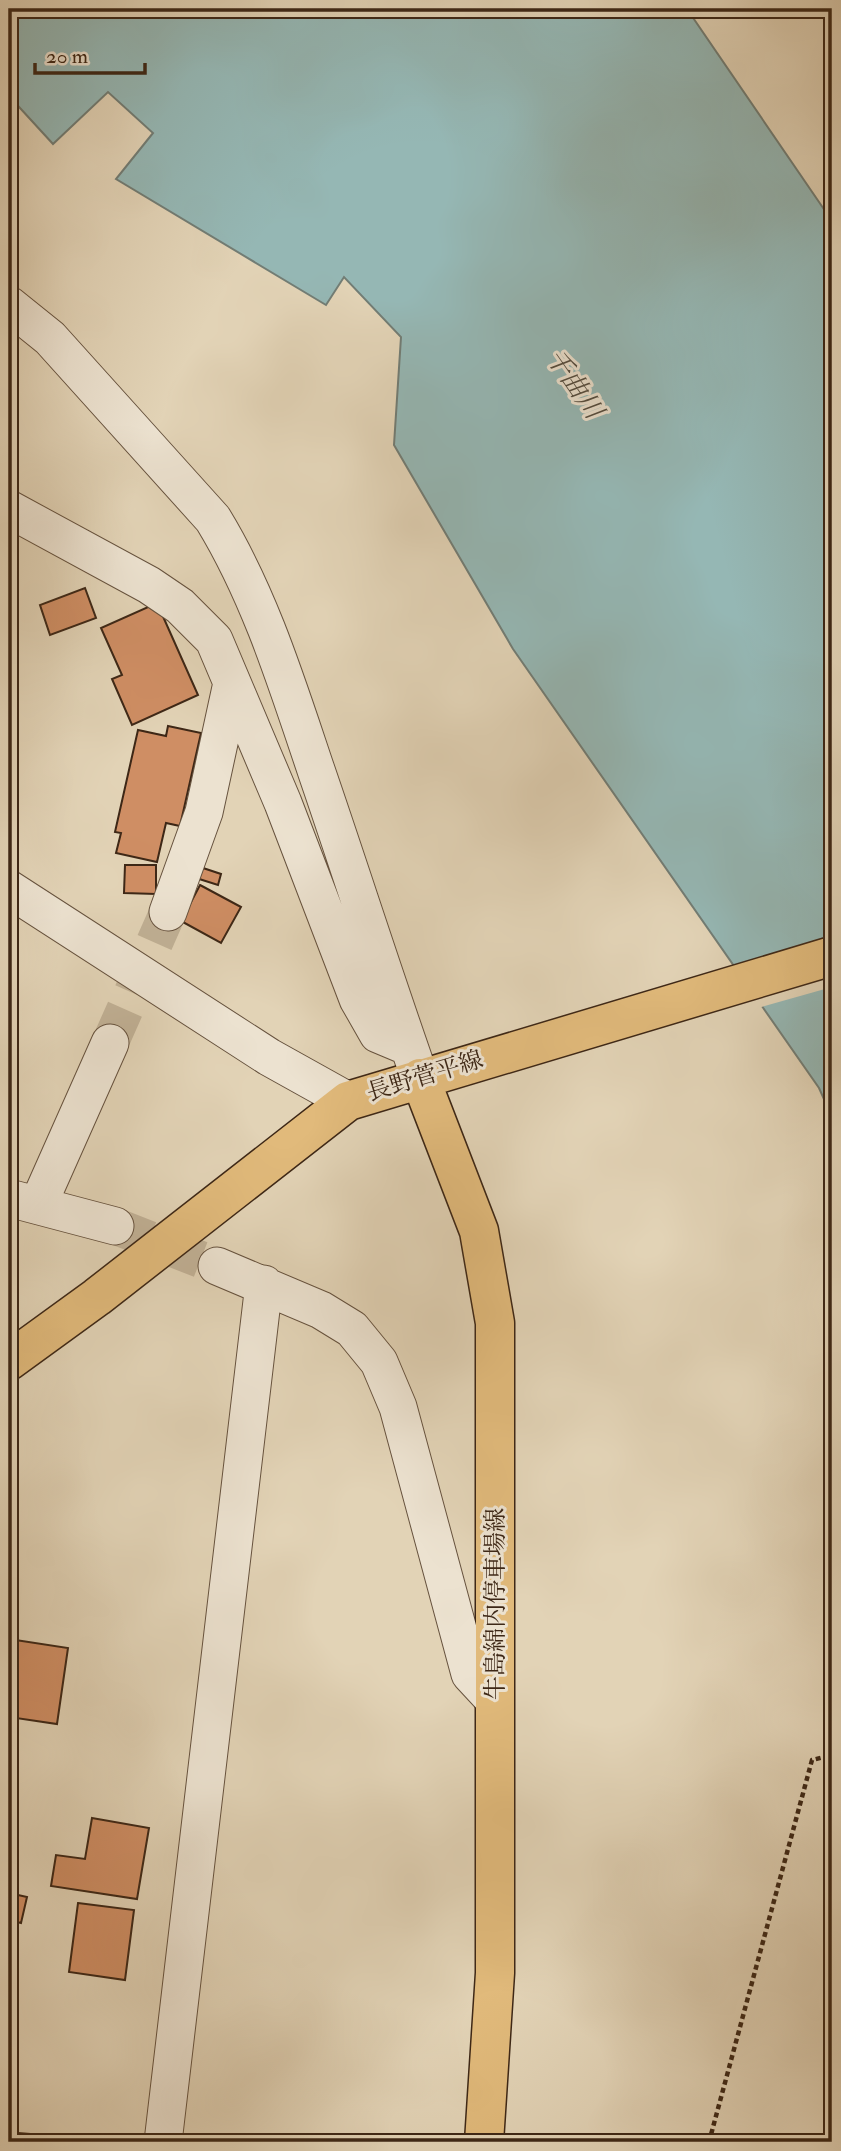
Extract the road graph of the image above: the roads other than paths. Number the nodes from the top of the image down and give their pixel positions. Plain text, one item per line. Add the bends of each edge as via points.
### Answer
1 (9, 305) edge
2 (9, 509) edge
3 (232, 683) junction
4 (9, 889) edge
5 (168, 912) tunnel mouth
6 (832, 956) edge
7 (110, 1043) tunnel mouth
8 (415, 1063) junction
9 (348, 1101) junction
10 (23, 1201) edge
11 (115, 1226) tunnel mouth
12 (217, 1266) tunnel mouth
13 (264, 1283) junction
14 (9, 1361) edge
15 (495, 1701) junction
16 (163, 2142) edge
17 (484, 2142) edge

1 - 8 street via 59,348 213,519 234,552 292,697
2 - 3 street via 180,606 214,640
3 - 5 street via 204,812
3 - 8 street via 358,999 378,1034
4 - 9 street via 269,1057
6 - 8 main road, 長野菅平線 via 459,1066
7 - 10 street
8 - 9 main road, 長野菅平線
8 - 15 main road, 牛島綿内停車場線 via 479,1231 495,1323
9 - 14 main road, 長野菅平線
10 - 11 street
12 - 13 street
13 - 15 street via 352,1329 379,1362 398,1407 470,1674
13 - 16 street
15 - 17 main road, 牛島綿内停車場線 via 495,1973

